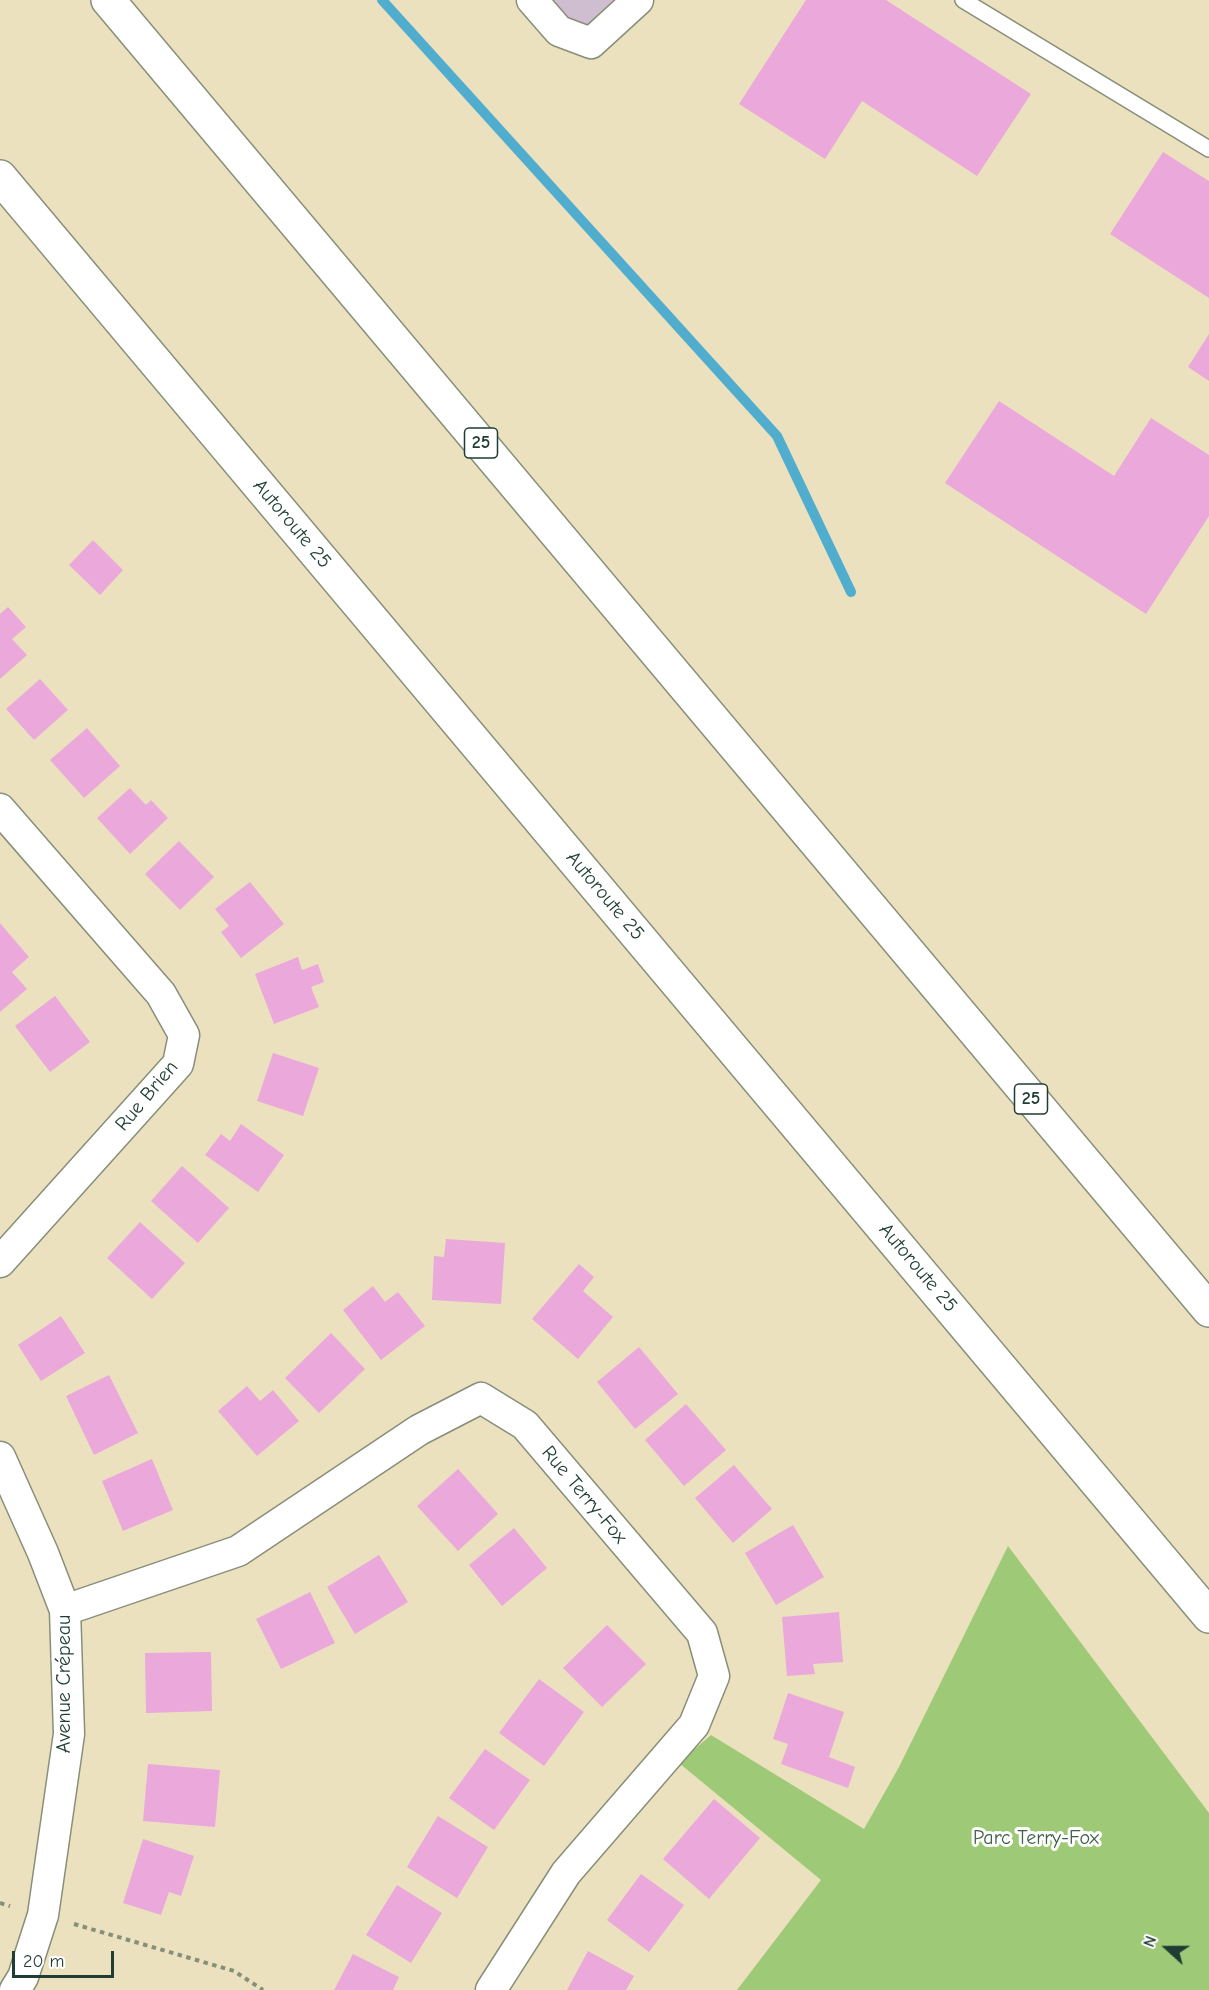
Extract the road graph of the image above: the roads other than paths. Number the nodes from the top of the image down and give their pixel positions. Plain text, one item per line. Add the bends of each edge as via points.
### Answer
1 (108, 0) edge
2 (532, 0) edge
3 (638, 0) edge
4 (963, 0) edge
5 (1209, 149) edge
6 (0, 177) edge
7 (0, 809) edge
8 (0, 1262) edge
9 (1209, 1310) edge
10 (0, 1457) edge
11 (66, 1610) junction
12 (1209, 1616) edge
13 (15, 1990) edge
14 (491, 1990) edge

1 - 9 highway, 25
2 - 3 street via 559,31 591,43
4 - 5 lane
6 - 12 highway, Autoroute 25
7 - 8 street, Rue Brien via 161,994 184,1035 178,1064
10 - 11 street, Avenue Crépeau
11 - 13 street, Avenue Crépeau via 69,1734 43,1915
11 - 14 street, Rue Terry-Fox via 238,1551 419,1430 481,1398 525,1425 702,1634 714,1676 694,1725 566,1873

